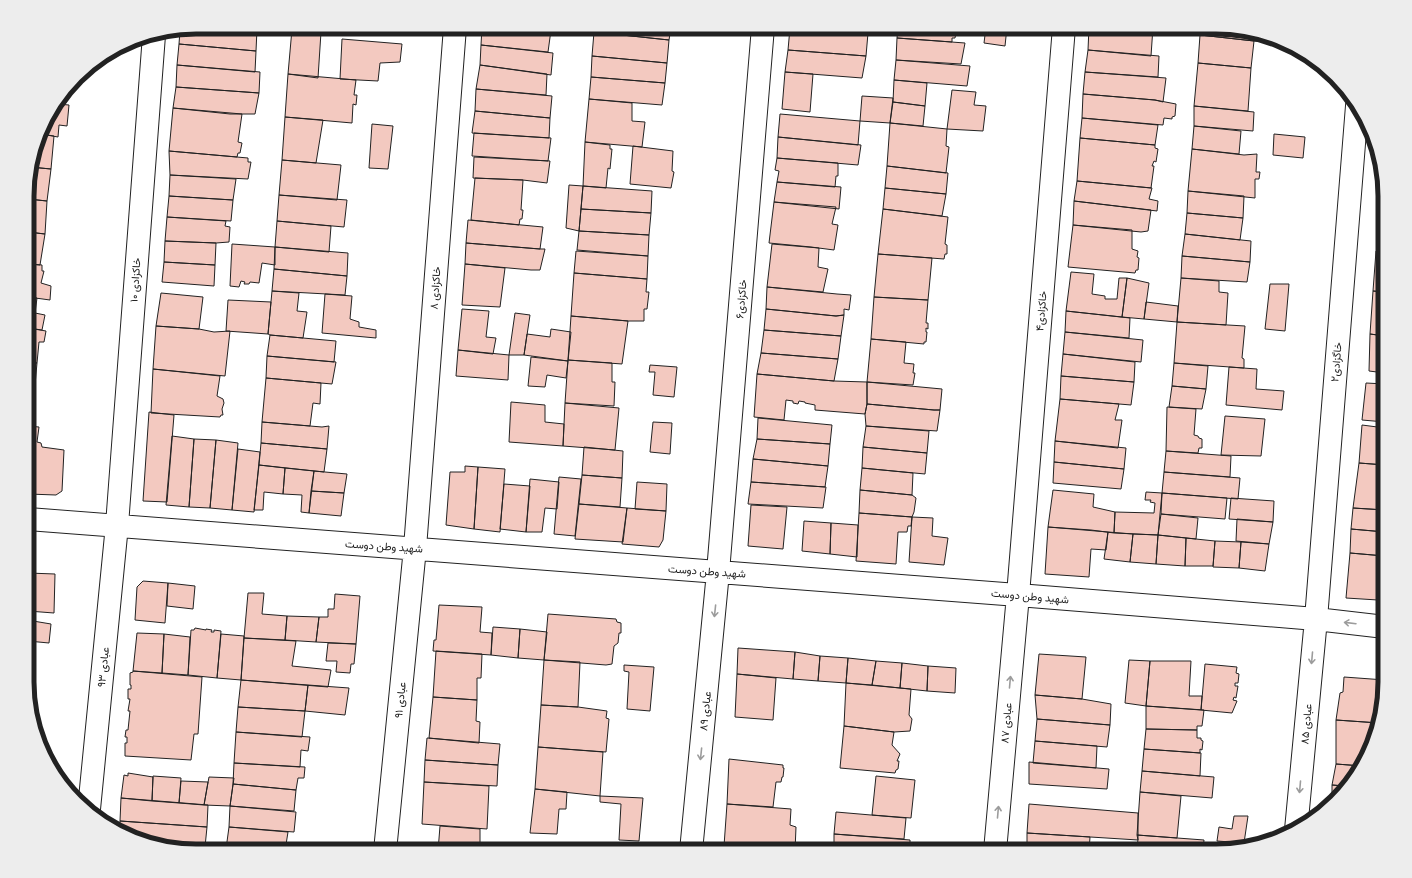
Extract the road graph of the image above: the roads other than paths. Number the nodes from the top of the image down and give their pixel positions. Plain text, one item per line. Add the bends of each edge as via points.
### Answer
1 (454, 34) edge
2 (762, 34) edge
3 (1063, 34) edge
4 (154, 40) edge
5 (1356, 115) edge
6 (34, 518) edge
7 (116, 525) junction
8 (415, 548) junction
9 (718, 572) junction
10 (1018, 595) junction
11 (1316, 619) junction
12 (1378, 626) edge
13 (89, 804) edge
14 (1297, 822) edge
15 (386, 844) edge
16 (692, 844) edge
17 (996, 844) edge

1 - 8 street, خاکزادی ۸
2 - 9 street, خاکزادی۶
3 - 10 street, خاکزادی۴
4 - 7 street, خاکزادی ۱۰
5 - 11 street, خاگزادی۲
6 - 7 street, شهید وطن دوست
7 - 8 street, شهید وطن دوست
7 - 13 street, عبادی ۹۳
8 - 9 street, شهید وطن دوست
8 - 15 street, عبادی ۹۱
9 - 10 street, شهید وطن دوست
9 -> 16 street, عبادی ۸۹
10 - 11 street, شهید وطن دوست
17 -> 10 street, عبادی ۸۷
12 -> 11 street, شهید وطن دوست
11 -> 14 street, عبادی ۸۵

